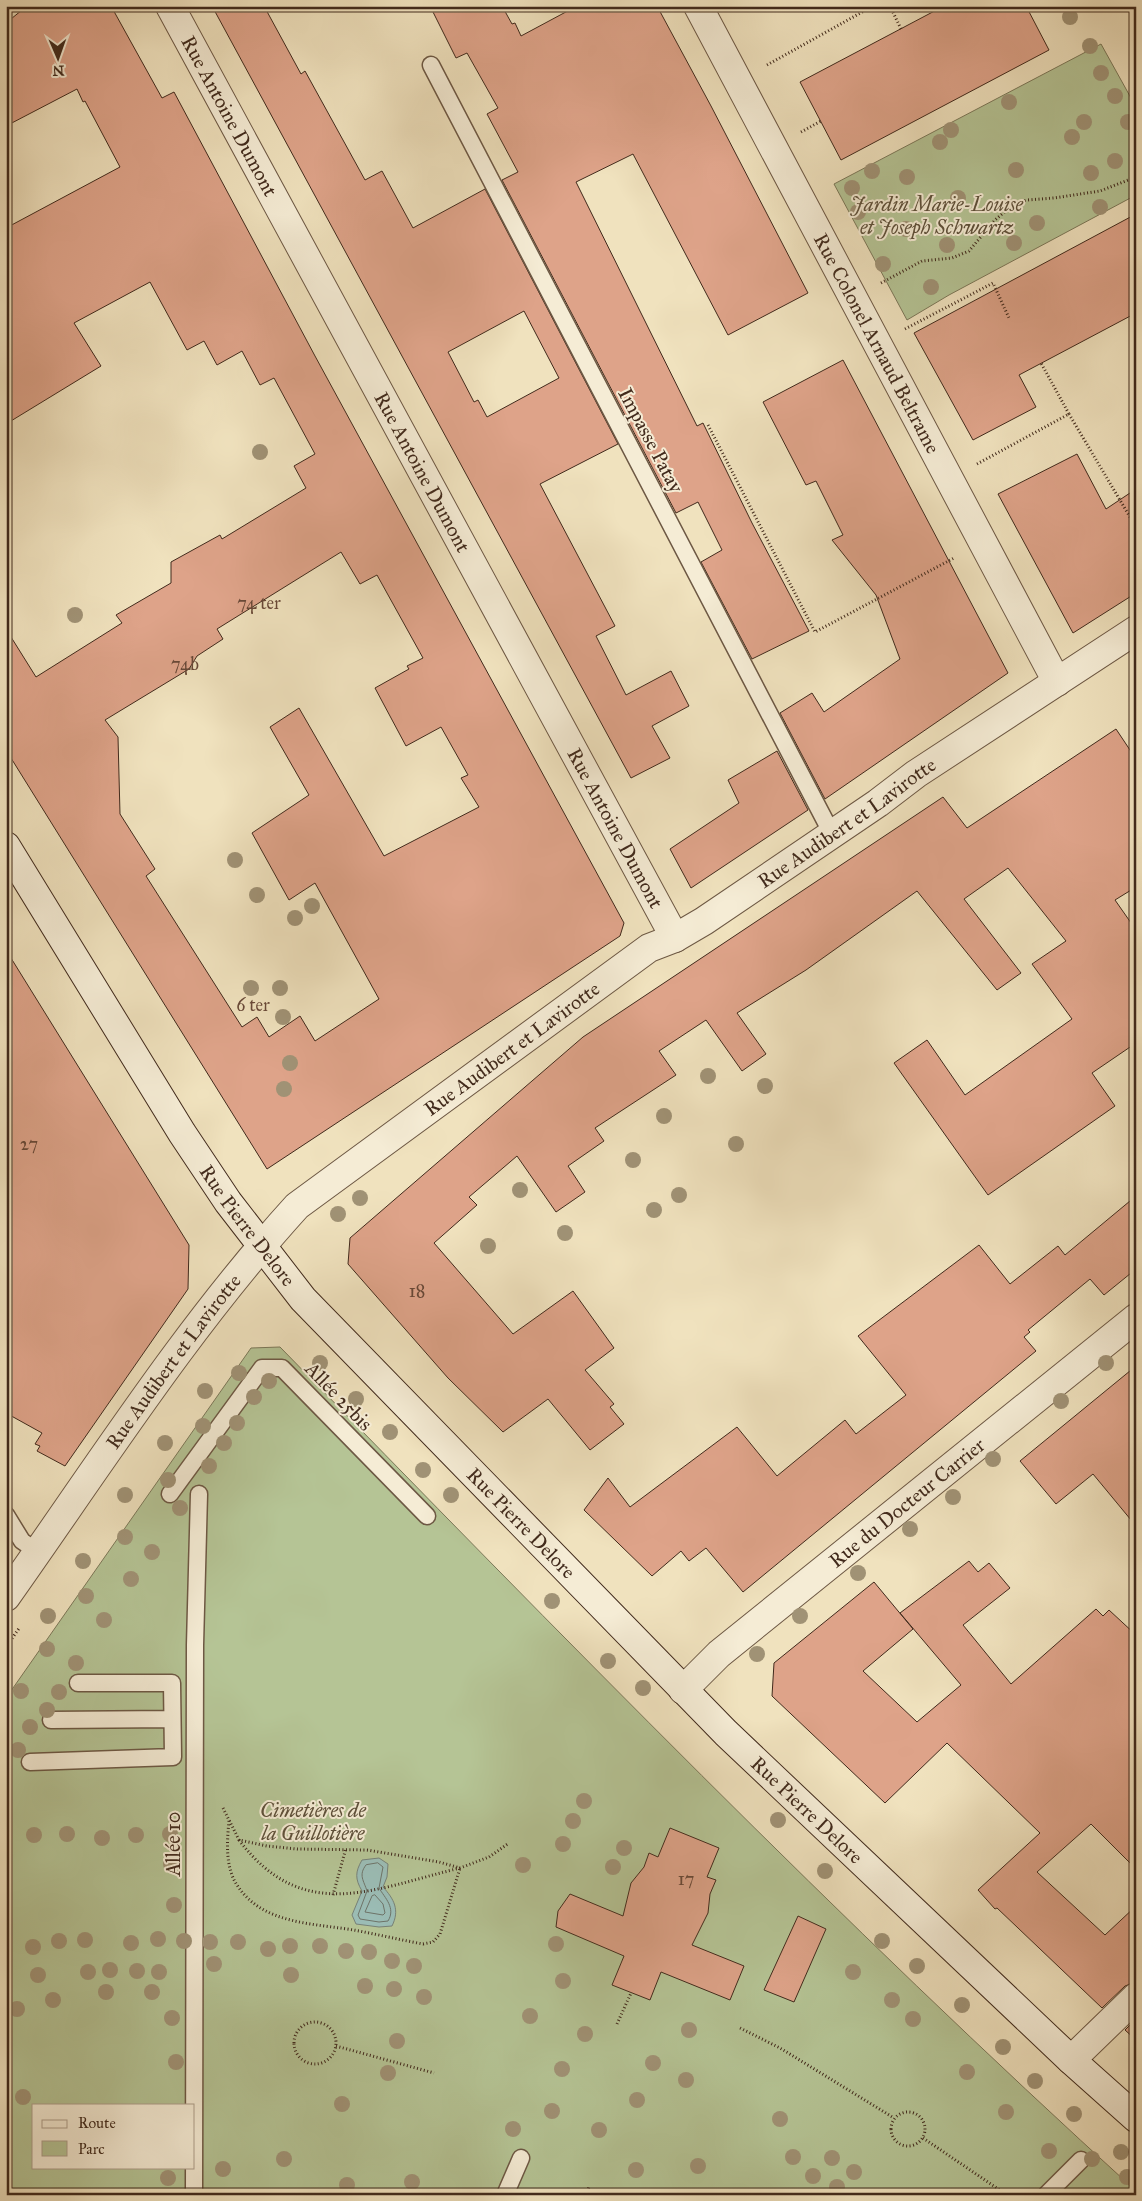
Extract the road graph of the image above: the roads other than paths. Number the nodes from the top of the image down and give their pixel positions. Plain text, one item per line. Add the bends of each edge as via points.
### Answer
1 (170, 6) edge
2 (698, 6) edge
3 (431, 65) dead end
4 (1136, 630) edge
5 (1057, 682) junction
6 (832, 834) junction
7 (6, 846) edge
8 (675, 938) junction
9 (261, 1245) junction
10 (1136, 1318) edge
11 (170, 1494) dead end
12 (199, 1494) dead end
13 (6, 1515) edge
14 (427, 1516) dead end
15 (38, 1552) junction
16 (6, 1597) edge
17 (78, 1683) dead end
18 (682, 1690) junction
19 (172, 1719) junction
20 (51, 1720) dead end
21 (173, 1736) junction
22 (194, 1736) junction
23 (30, 1762) dead end
24 (1136, 1997) edge
25 (1071, 2060) junction
26 (194, 2104) edge
27 (1136, 2118) edge
28 (521, 2158) dead end
29 (1081, 2160) dead end
30 (194, 2168) edge
31 (194, 2195) edge
32 (505, 2195) edge
33 (1046, 2195) edge

1 - 8 street, Rue Antoine Dumont
2 - 5 street, Rue Colonel Arnaud Beltrame
3 - 6 lane, Impasse Patay
4 - 5 street, Rue Audibert et Lavirotte
5 - 6 street, Rue Audibert et Lavirotte via 916,774
6 - 8 street, Rue Audibert et Lavirotte
7 - 9 street, Rue Pierre Delore via 182,1133
8 - 9 street, Rue Audibert et Lavirotte via 649,948 297,1206
9 - 15 street, Rue Audibert et Lavirotte via 149,1390
9 - 18 street, Rue Pierre Delore via 303,1299
10 - 18 street, Rue du Docteur Carrier via 719,1654
11 - 14 lane, Allée 25bis via 262,1368 282,1368
12 - 22 lane, Allée 10
13 - 15 lane via 22,1542
15 - 16 street, Rue Audibert et Lavirotte
17 - 19 lane via 172,1683
18 - 25 street, Rue Pierre Delore
19 - 20 lane
19 - 21 lane
21 - 22 lane
21 - 23 lane via 173,1757
22 - 26 lane, Allée 10
24 - 25 street
25 - 27 street, Rue Pierre Delore
28 - 32 lane
29 - 33 lane
30 - 31 lane, Allée 10

